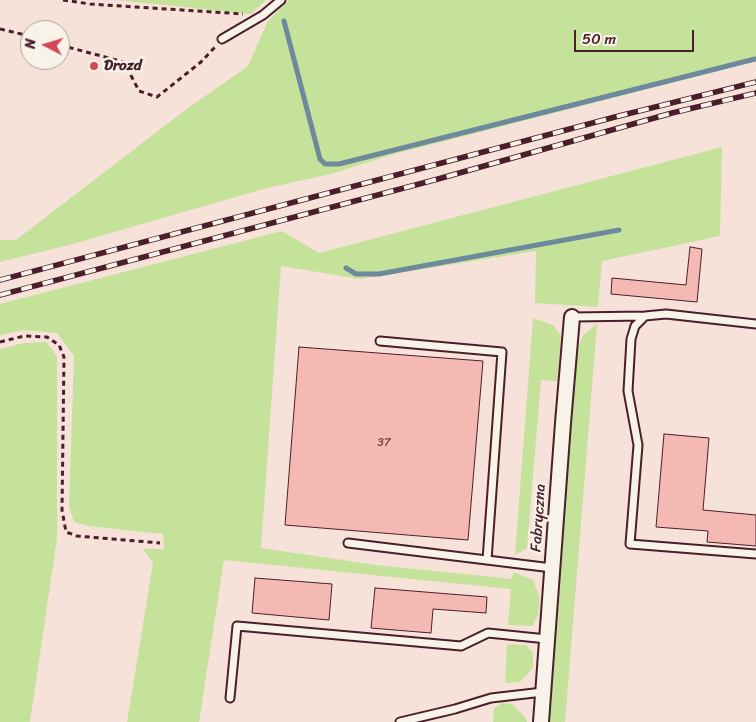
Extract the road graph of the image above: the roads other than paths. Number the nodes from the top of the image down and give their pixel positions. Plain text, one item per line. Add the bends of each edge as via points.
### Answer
1 (281, 0) edge
2 (222, 39) road end
3 (645, 316) junction
4 (572, 317) joint
5 (756, 324) edge
6 (380, 341) dead end
7 (348, 543) dead end
8 (756, 554) edge
9 (487, 560) junction
10 (552, 568) junction
11 (547, 638) junction
12 (543, 692) junction
13 (230, 698) dead end
14 (440, 712) junction
15 (400, 722) edge
16 (439, 722) edge
17 (541, 722) edge

1 - 2 lane via 263,15
3 - 4 lane
3 - 5 lane via 666,314
3 - 8 lane via 635,326 628,362 630,406 638,445 630,544
4 - 10 street, Fabryczna
6 - 9 lane via 502,352
7 - 9 lane
9 - 10 lane
10 - 11 street, Fabryczna
11 - 12 street, Fabryczna
11 - 13 lane via 488,633 461,646 237,626
12 - 14 lane via 491,698
12 - 17 street, Fabryczna
14 - 15 lane
14 - 16 lane

